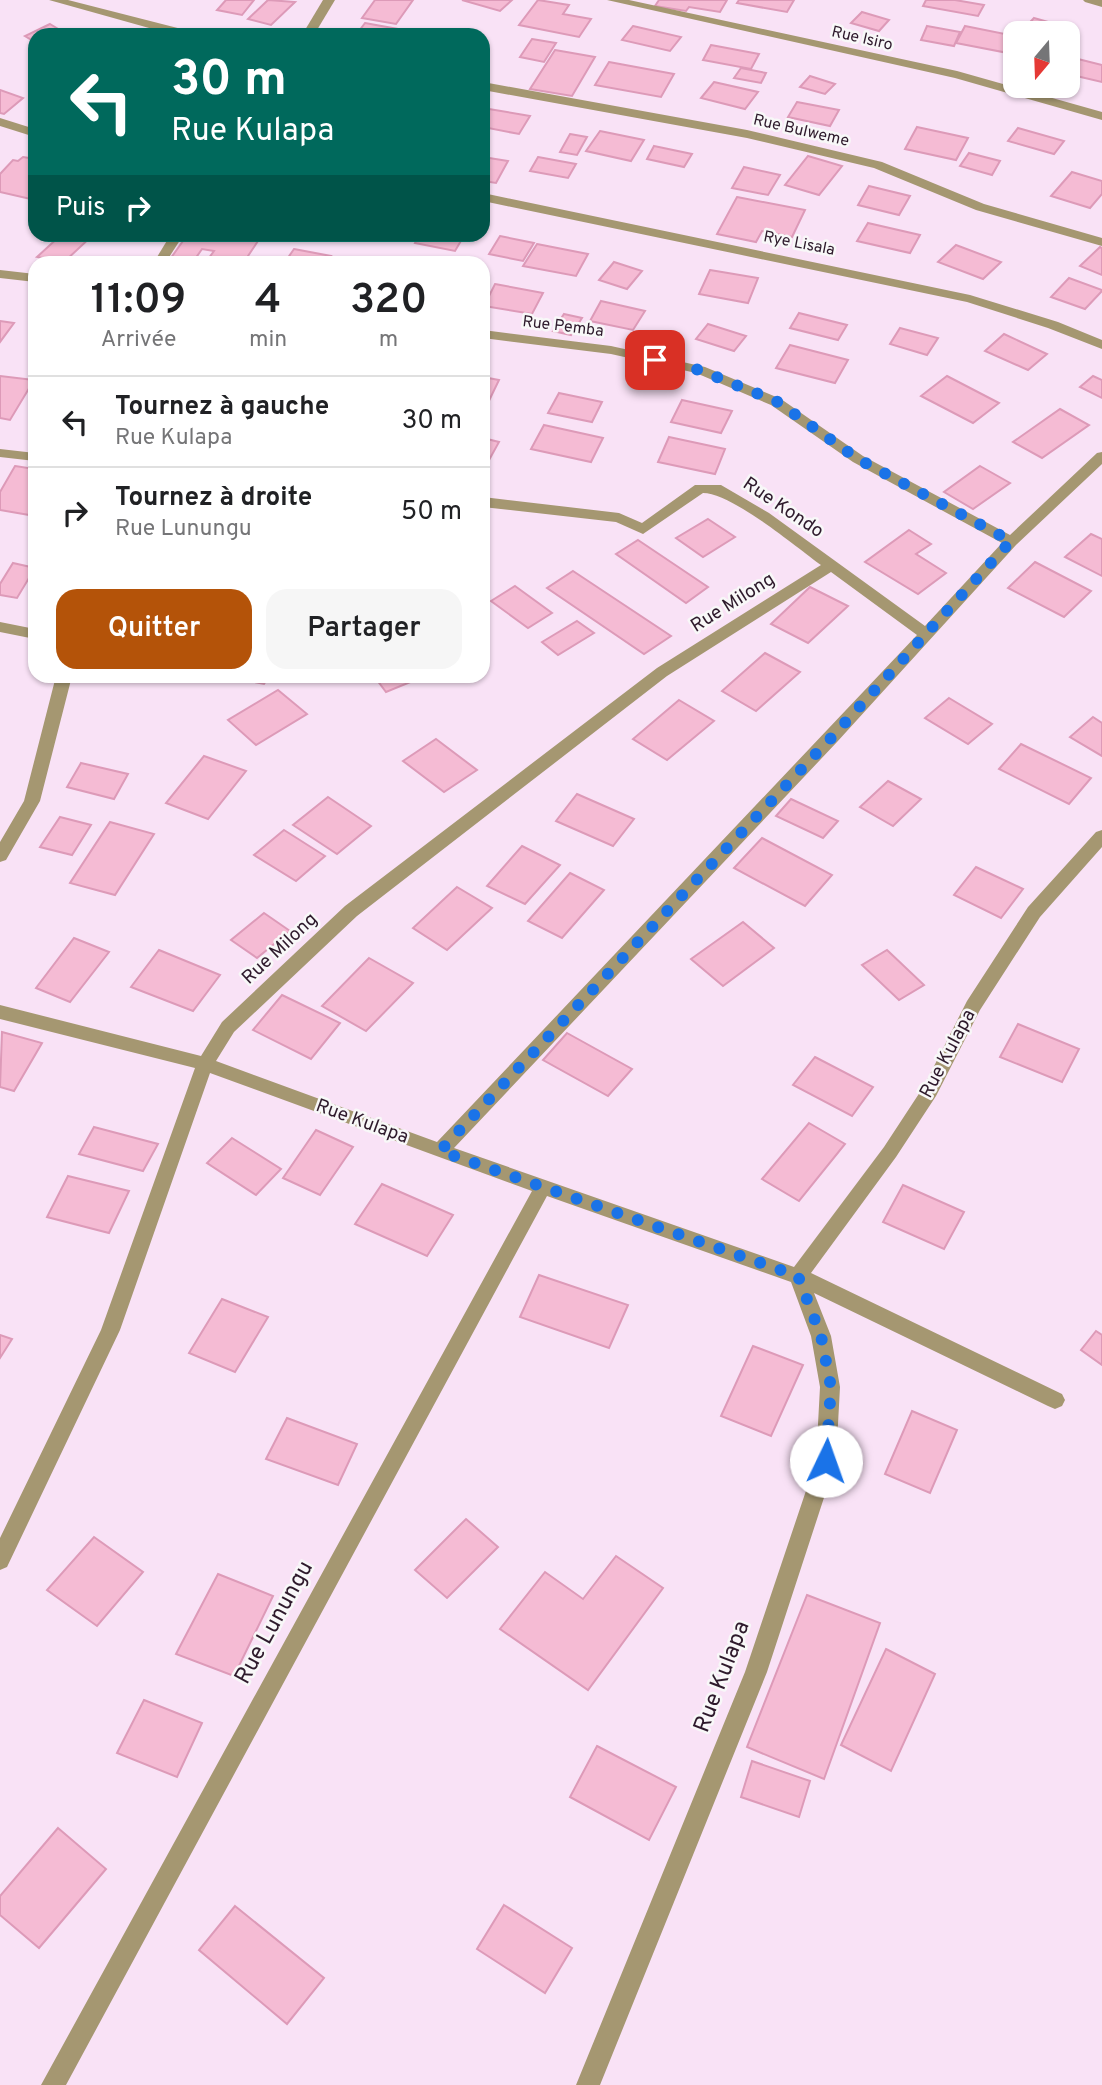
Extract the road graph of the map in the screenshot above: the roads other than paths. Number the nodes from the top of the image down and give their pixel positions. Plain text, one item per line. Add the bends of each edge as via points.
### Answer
1 (55, 0) edge
2 (329, 0) edge
3 (613, 0) edge
4 (1089, 0) edge
5 (1102, 4) edge
6 (160, 28) edge
7 (312, 28) edge
8 (490, 87) edge
9 (1102, 116) edge
10 (0, 122) edge
11 (28, 131) edge
12 (490, 198) edge
13 (1102, 242) edge
14 (0, 274) edge
15 (28, 277) edge
16 (490, 335) edge
17 (1102, 345) edge
18 (0, 453) edge
19 (28, 456) edge
20 (1102, 456) edge
21 (490, 503) edge
22 (1011, 541) junction
23 (832, 565) junction
24 (0, 627) edge
25 (28, 633) edge
26 (926, 634) junction
27 (62, 683) edge
28 (1102, 836) edge
29 (0, 856) edge
30 (0, 1012) edge
31 (205, 1064) junction
32 (440, 1151) junction
33 (543, 1187) junction
34 (798, 1276) junction
35 (1055, 1400) dead end
36 (0, 1560) edge
37 (53, 2085) edge
38 (589, 2085) edge

1 - 6 street
2 - 7 street
3 - 9 street, Rue Isiro via 957,75
4 - 5 street
8 - 13 street, Rue Bulweme via 747,134 878,164 979,207
10 - 11 street
12 - 17 street, Rye Lisala via 970,299
14 - 15 street
16 - 22 street, Rue Pemba via 611,350 699,370 776,401 858,459
18 - 19 street
20 - 22 street
21 - 23 street, Rue Kondo via 619,518 643,528 700,488 716,488
22 - 26 street
23 - 26 street, Rue Kondo
23 - 31 street, Rue Milong via 662,672 351,911 228,1027
24 - 25 street
26 - 32 street
27 - 29 street via 32,801
28 - 34 street, Rue Kulapa via 1034,912 972,1006 930,1091
30 - 31 street, Rue Kulapa
31 - 32 street, Rue Kulapa
31 - 36 street, Rue Milong via 110,1330
32 - 33 street, Rue Kulapa
33 - 34 street, Rue Kulapa
33 - 37 street, Rue Lunungu
34 - 35 street, Rue Kulapa
34 - 38 street, Rue Kulapa via 821,1336 831,1387 826,1461 756,1672

